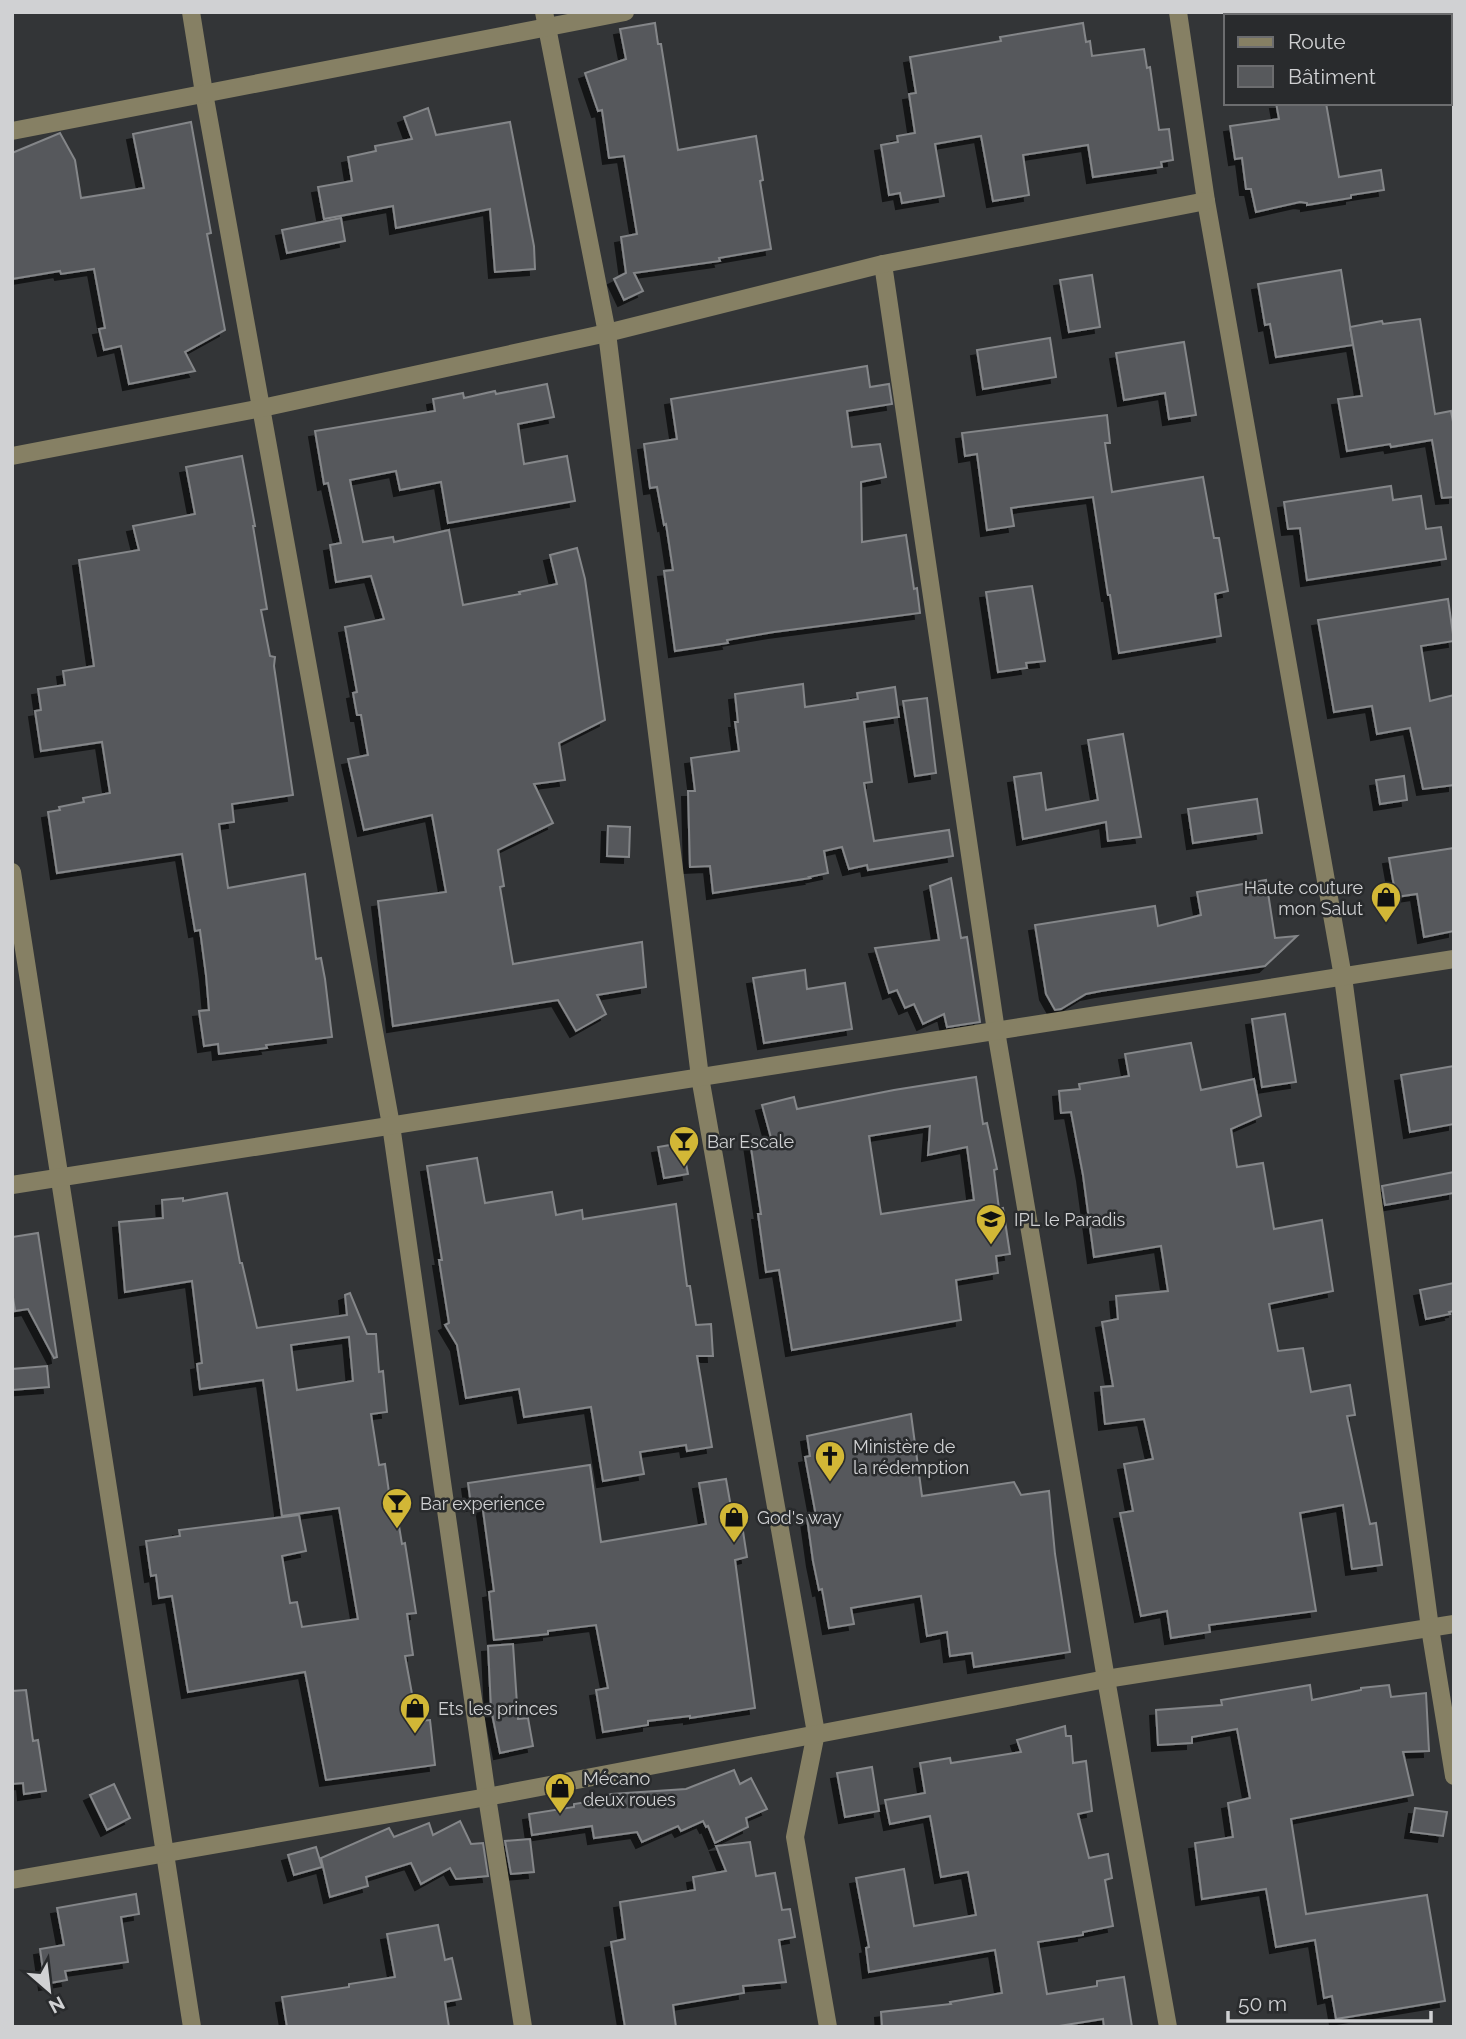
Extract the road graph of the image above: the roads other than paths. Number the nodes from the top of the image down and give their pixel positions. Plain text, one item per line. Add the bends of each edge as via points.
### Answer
1 (191, 12) edge
2 (625, 12) edge
3 (1178, 12) edge
4 (545, 19) edge
5 (204, 93) junction
6 (12, 131) edge
7 (1206, 201) junction
8 (883, 264) junction
9 (607, 333) junction
10 (262, 408) junction
11 (12, 456) edge
12 (12, 872) edge
13 (1454, 959) edge
14 (1343, 976) junction
15 (996, 1031) junction
16 (700, 1077) junction
17 (391, 1125) junction
18 (61, 1177) junction
19 (12, 1185) edge
20 (1454, 1624) edge
21 (1430, 1628) junction
22 (1106, 1679) junction
23 (816, 1733) junction
24 (1454, 1776) edge
25 (487, 1797) junction
26 (165, 1853) junction
27 (12, 1880) edge
28 (192, 2027) edge
29 (523, 2027) edge
30 (828, 2027) edge
31 (1168, 2027) edge

1 - 5 street
2 - 4 street
3 - 7 street
4 - 5 street
4 - 9 street
5 - 6 street
5 - 10 street
7 - 8 street
7 - 14 street
8 - 9 street
8 - 15 street
9 - 10 street
9 - 16 street
10 - 11 street
10 - 17 street
12 - 18 street
13 - 14 street
14 - 15 street
14 - 21 street
15 - 16 street
15 - 22 street
16 - 17 street
16 - 23 street
17 - 18 street
17 - 25 street
18 - 19 street
18 - 26 street
20 - 21 street
21 - 22 street
21 - 24 street
22 - 23 street
22 - 31 street
23 - 25 street
23 - 30 street via 795,1837
25 - 26 street
25 - 29 street
26 - 27 street
26 - 28 street

